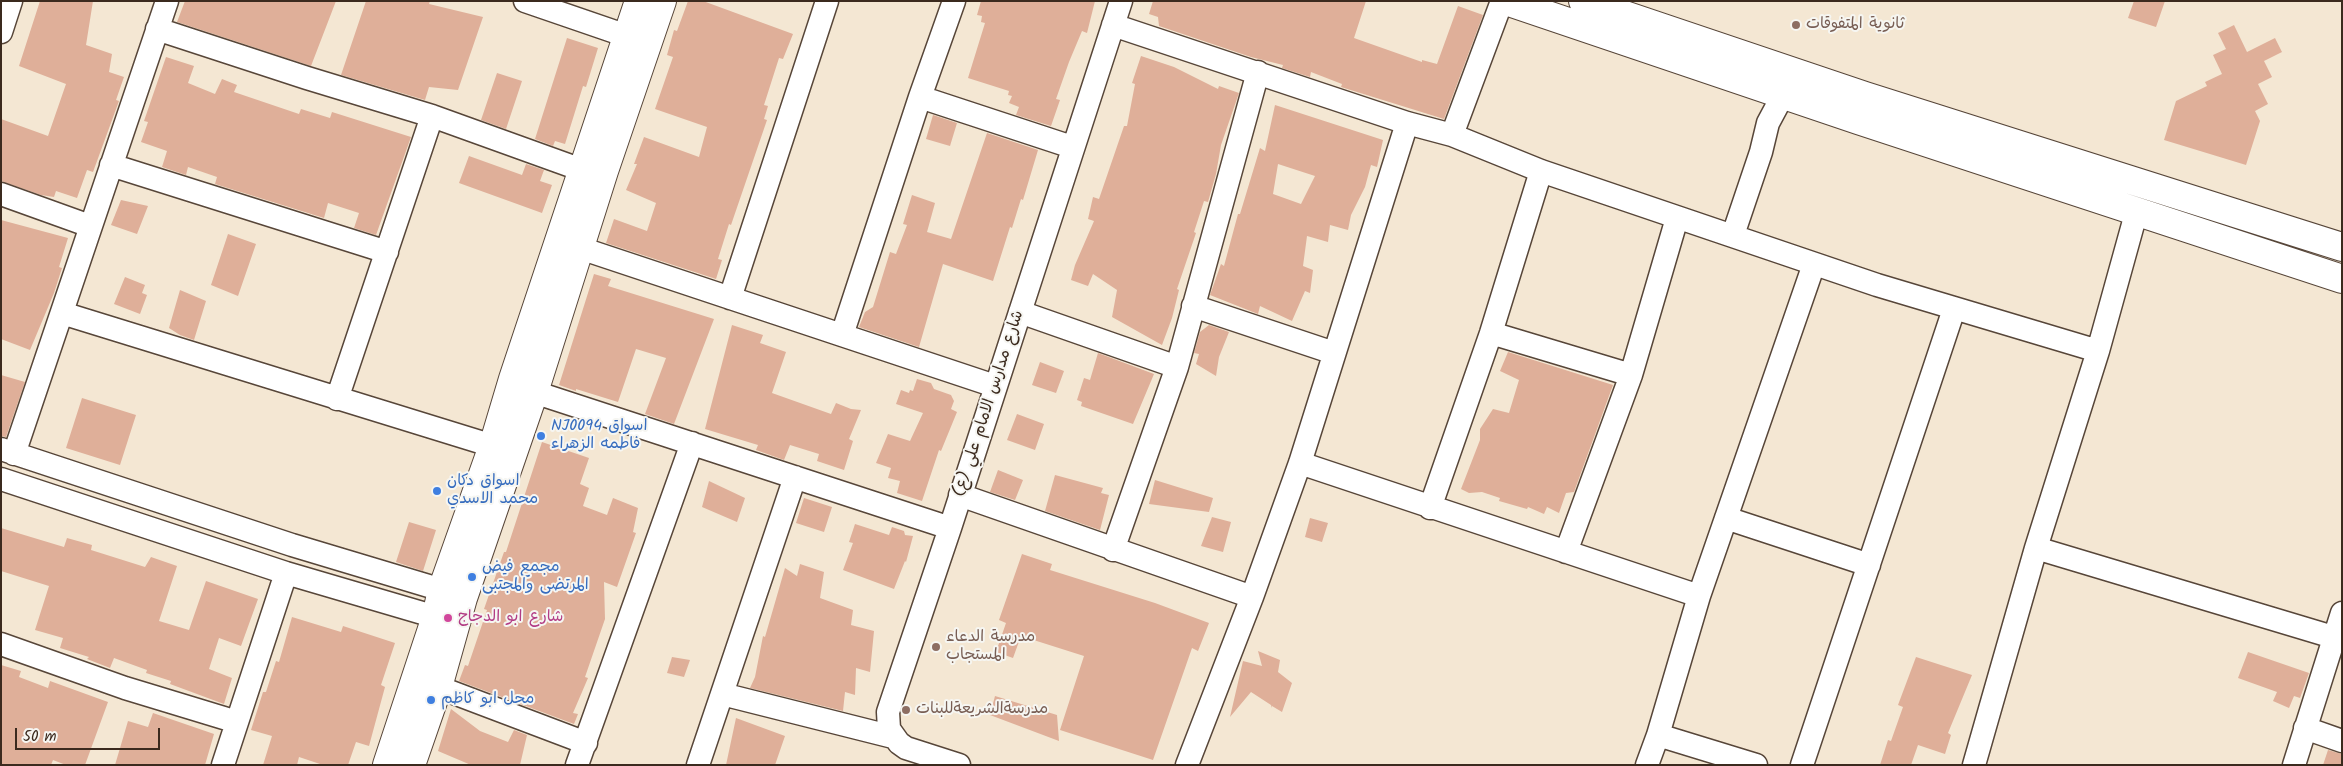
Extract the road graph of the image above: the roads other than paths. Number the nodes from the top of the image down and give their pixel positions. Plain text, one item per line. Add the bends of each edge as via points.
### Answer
1 (11, 1) edge
2 (167, 1) edge
3 (525, 1) edge
4 (639, 1) edge
5 (662, 1) edge
6 (827, 1) edge
7 (954, 1) edge
8 (1121, 1) edge
9 (1502, 1) edge
10 (1506, 1) edge
11 (1583, 1) edge
12 (1113, 25) junction
13 (157, 29) junction
14 (1, 32) edge
15 (627, 36) junction
16 (1258, 72) junction
17 (1783, 95) junction
18 (920, 97) junction
19 (432, 116) junction
20 (1407, 123) junction
21 (1452, 135) junction
22 (1072, 147) junction
23 (112, 165) junction
24 (582, 170) junction
25 (1541, 171) junction
26 (1, 194) edge
27 (2137, 210) junction
28 (1677, 218) junction
29 (90, 226) junction
30 (1733, 235) junction
31 (2342, 247) edge
32 (580, 248) junction
33 (387, 252) junction
34 (1814, 264) junction
35 (2342, 279) edge
36 (730, 298) junction
37 (1194, 306) junction
38 (1954, 310) junction
39 (1020, 312) junction
40 (62, 313) junction
41 (1491, 334) junction
42 (842, 335) junction
43 (2098, 351) junction
44 (1334, 353) junction
45 (1176, 367) junction
46 (1630, 375) junction
47 (995, 386) junction
48 (534, 392) junction
49 (337, 399) junction
50 (692, 443) junction
51 (493, 446) junction
52 (8, 452) edge
53 (1300, 463) junction
54 (795, 477) junction
55 (1, 479) edge
56 (960, 495) junction
57 (1430, 508) junction
58 (1726, 518) junction
59 (950, 528) junction
60 (2036, 548) junction
61 (1114, 550) junction
62 (1566, 552) junction
63 (1869, 565) junction
64 (286, 573) junction
65 (442, 590) junction
66 (1699, 596) junction
67 (1252, 597) junction
68 (2342, 613) edge
69 (436, 617) junction
70 (2333, 637) junction
71 (1, 644) edge
72 (438, 687) junction
73 (722, 694) junction
74 (237, 722) junction
75 (2305, 728) junction
76 (1658, 735) junction
77 (893, 737) junction
78 (2342, 741) edge
79 (586, 743) junction
80 (223, 765) edge
81 (387, 765) edge
82 (411, 765) edge
83 (577, 765) edge
84 (698, 765) edge
85 (959, 765) edge
86 (1186, 765) edge
87 (1647, 765) edge
88 (1756, 765) edge
89 (1802, 765) edge
90 (1974, 765) edge
91 (2294, 765) edge

1 - 14 street
2 - 13 street
3 - 15 street
4 - 15 street
5 - 32 street
6 - 36 street
7 - 18 street
8 - 12 street, شارع مدارس الامام علي (ع)
9 - 21 street
10 - 17 street
11 - 31 street via 1911,111
12 - 16 street
12 - 22 street, شارع مدارس الامام علي (ع)
13 - 19 street
13 - 23 street
15 - 24 street
16 - 20 street
16 - 37 street
17 - 27 street
17 - 30 street via 1768,123
18 - 22 street
18 - 42 street
19 - 24 street
19 - 33 street
20 - 21 street
20 - 44 street
21 - 25 street
22 - 39 street, شارع مدارس الامام علي (ع)
23 - 29 street
23 - 33 street
24 - 51 street
25 - 28 street
25 - 41 street
26 - 29 street
27 - 35 street
27 - 43 street
28 - 30 street
28 - 46 street
29 - 40 street
30 - 34 street
32 - 36 street
32 - 48 street
33 - 49 street
34 - 38 street
34 - 58 street
36 - 42 street
37 - 44 street
37 - 45 street
38 - 43 street
38 - 63 street
39 - 45 street
39 - 47 street, شارع مدارس الامام علي (ع)
40 - 49 street
40 - 52 street
41 - 46 street
41 - 57 street
42 - 47 street
43 - 60 street
44 - 53 street
45 - 61 street
46 - 62 street
47 - 56 street, شارع مدارس الامام علي (ع)
48 - 50 street
48 - 72 street via 463,598
49 - 51 street
50 - 54 street
50 - 79 street
51 - 65 street
52 - 65 street via 292,545
53 - 57 street
53 - 67 street
54 - 59 street
54 - 73 street
55 - 64 street
56 - 59 street, شارع مدارس الامام علي (ع)
56 - 61 street
57 - 62 street
58 - 63 street
58 - 66 street
59 - 77 street, شارع مدارس الامام علي (ع) via 888,712
60 - 70 street
60 - 90 street
61 - 67 street
62 - 66 street
63 - 89 street
64 - 69 street
64 - 74 street
65 - 69 street
66 - 76 street
67 - 86 street
68 - 70 street
69 - 81 street
70 - 75 street
71 - 74 street via 125,688
72 - 79 street
72 - 82 street
73 - 77 street
73 - 84 street
74 - 80 street
75 - 78 street
75 - 91 street
76 - 87 street
76 - 88 street
77 - 85 street via 906,748
79 - 83 street

